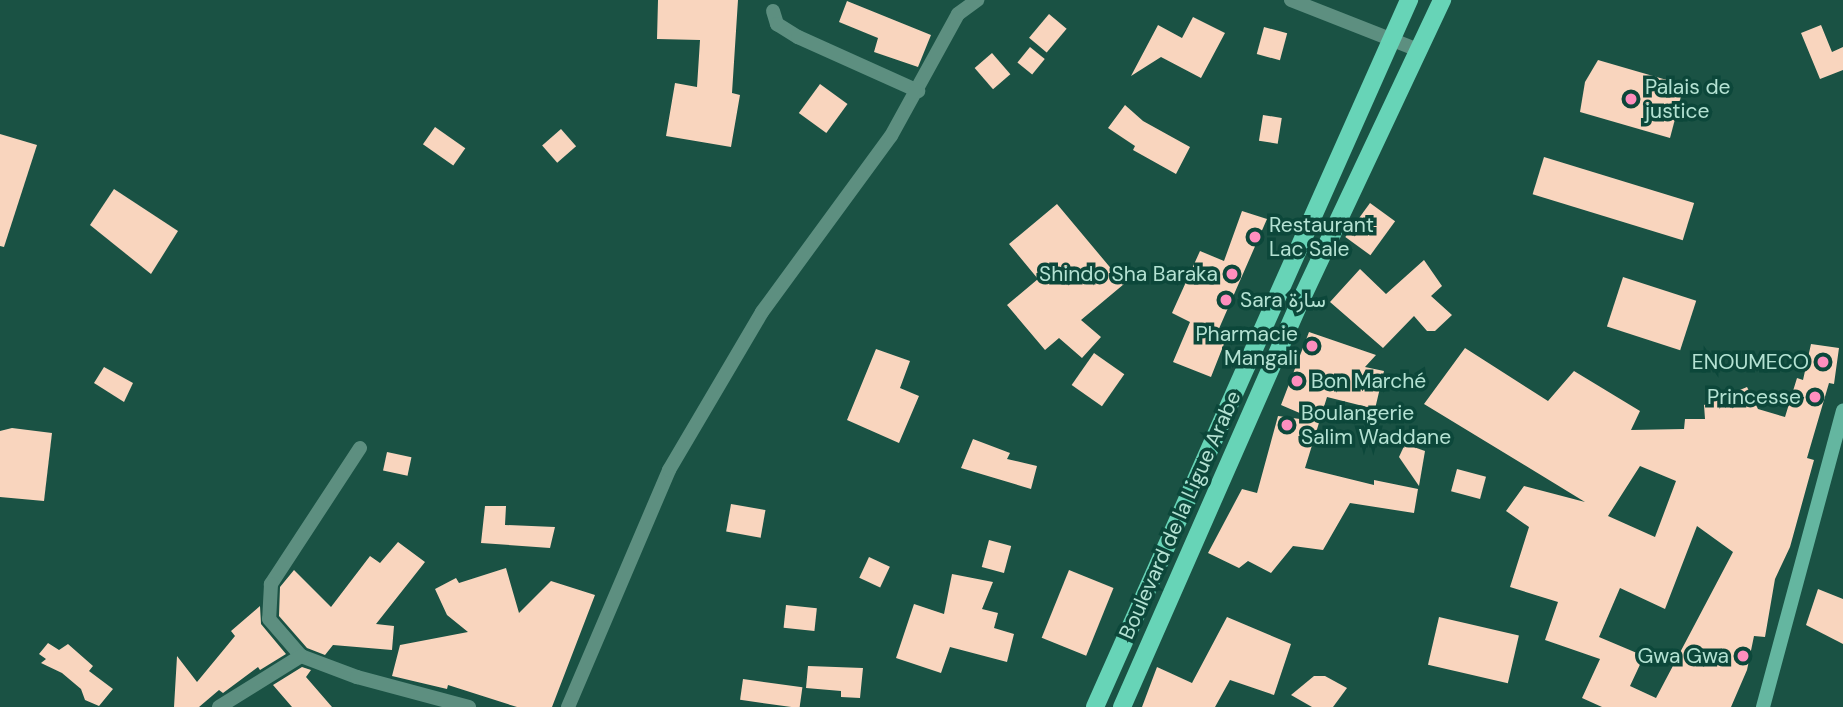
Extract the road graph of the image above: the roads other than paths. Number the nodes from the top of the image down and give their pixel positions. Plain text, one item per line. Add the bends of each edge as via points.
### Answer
1 (977, 0) edge
2 (1292, 0) edge
3 (1409, 0) edge
4 (1442, 0) edge
5 (773, 11) dead end
6 (1391, 39) junction
7 (1418, 50) junction
8 (918, 91) junction
9 (1277, 292) junction
10 (1300, 302) junction
11 (1843, 411) edge
12 (360, 448) dead end
13 (1159, 555) junction
14 (1181, 565) junction
15 (301, 656) junction
16 (219, 707) edge
17 (469, 707) edge
18 (568, 707) edge
19 (1095, 707) edge
20 (1122, 707) edge
21 (1763, 707) edge

1 - 8 street via 958,14
2 - 6 street
3 - 6 main road, Boulevard de la Ligue Arabe
4 - 7 main road, Boulevard de la Ligue Arabe
5 - 8 street via 777,24 798,37
6 - 7 street
6 - 9 main road, Boulevard de la Ligue Arabe
7 - 10 main road, Boulevard de la Ligue Arabe
8 - 18 street via 891,136 762,312 669,470
9 - 10 main road
9 - 13 main road, Boulevard de la Ligue Arabe
10 - 14 main road, Boulevard de la Ligue Arabe
11 - 21 street
12 - 15 street via 271,584 269,619
13 - 14 main road
13 - 19 main road, Boulevard de la Ligue Arabe
14 - 20 main road, Boulevard de la Ligue Arabe
15 - 16 street
15 - 17 street via 357,677

